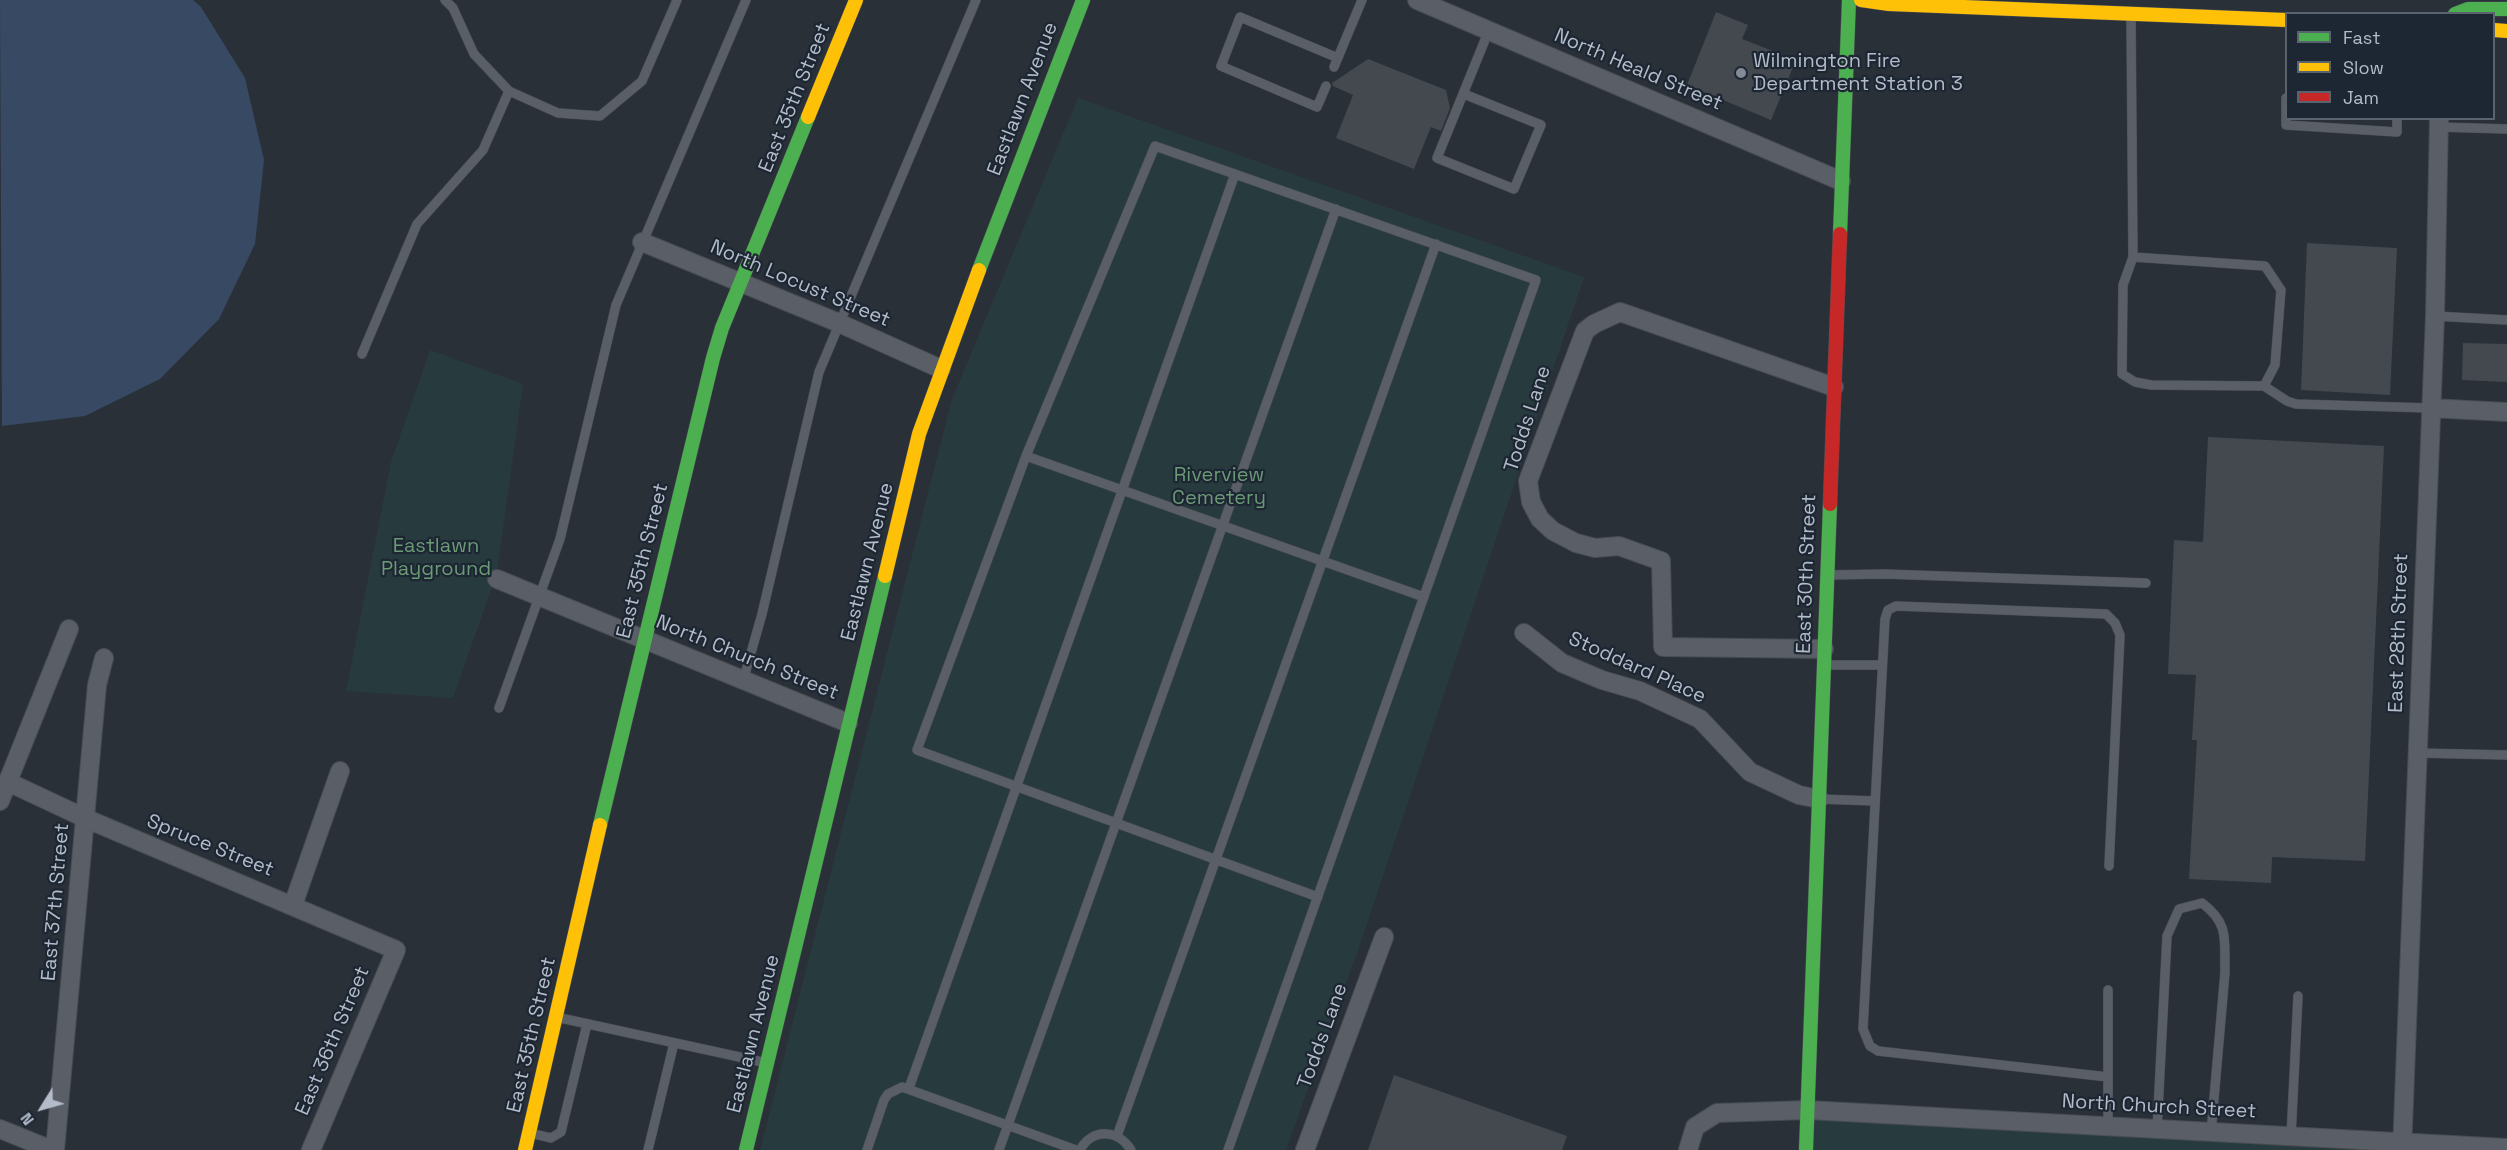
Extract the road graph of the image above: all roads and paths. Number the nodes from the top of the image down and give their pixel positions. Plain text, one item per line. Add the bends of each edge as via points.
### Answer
1 (445, 0) edge
2 (677, 0) edge
3 (746, 0) edge
4 (856, 0) edge
5 (976, 0) edge
6 (1083, 0) edge
7 (1362, 0) edge
8 (1418, 0) edge
9 (1849, 0) edge
10 (1861, 0) edge
11 (2507, 9) edge
12 (2460, 12) edge
13 (2131, 16) junction
14 (2285, 20) edge
15 (1489, 30) junction
16 (1326, 86) dead end
17 (509, 91) junction
18 (1464, 94) junction
19 (2286, 120) edge
20 (2397, 120) edge
21 (2439, 123) edge
22 (2507, 129) edge
23 (1235, 174) junction
24 (1841, 181) junction
25 (1336, 209) junction
26 (642, 242) junction
27 (1436, 244) junction
28 (2133, 257) junction
29 (741, 284) junction
30 (2435, 316) junction
31 (2507, 320) edge
32 (839, 323) junction
33 (362, 354) dead end
34 (940, 369) junction
35 (2264, 386) junction
36 (1834, 387) junction
37 (2430, 408) junction
38 (2507, 412) edge
39 (1026, 456) junction
40 (1122, 490) junction
41 (1222, 526) junction
42 (1323, 562) junction
43 (1827, 575) junction
44 (496, 579) dead end
45 (2145, 583) dead end
46 (540, 597) junction
47 (1424, 597) junction
48 (69, 629) dead end
49 (1524, 633) dead end
50 (643, 640) junction
51 (1824, 657) junction
52 (104, 658) dead end
53 (1882, 665) junction
54 (743, 681) junction
55 (499, 708) dead end
56 (848, 723) junction
57 (2417, 753) junction
58 (2507, 755) edge
59 (340, 771) dead end
60 (8, 783) junction
61 (1016, 786) junction
62 (1819, 799) junction
63 (0, 801) edge
64 (1875, 801) junction
65 (87, 819) junction
66 (1116, 823) junction
67 (1216, 860) junction
68 (2109, 866) dead end
69 (1318, 897) junction
70 (293, 905) junction
71 (1384, 937) dead end
72 (396, 950) joint
73 (2108, 990) dead end
74 (2298, 996) dead end
75 (556, 1017) junction
76 (587, 1024) junction
77 (674, 1043) junction
78 (767, 1063) junction
79 (2108, 1077) junction
80 (909, 1088) junction
81 (1808, 1110) junction
82 (1008, 1124) junction
83 (2108, 1127) junction
84 (0, 1129) edge
85 (2157, 1130) junction
86 (530, 1133) junction
87 (2211, 1133) junction
88 (1117, 1136) junction
89 (2291, 1137) junction
90 (2402, 1147) edge
91 (2507, 1148) edge
92 (54, 1150) edge
93 (311, 1150) edge
94 (525, 1150) edge
95 (648, 1150) edge
96 (746, 1150) edge
97 (867, 1150) edge
98 (999, 1150) edge
99 (1078, 1150) edge
100 (1131, 1150) edge
101 (1228, 1150) edge
102 (1305, 1150) edge
103 (1688, 1150) edge
104 (1806, 1150) edge

1 - 17 lane via 453,8 474,54
2 - 17 lane via 642,81 600,116 558,113
3 - 26 lane
4 - 29 street, East 35th Street
5 - 32 lane
6 - 34 street, Eastlawn Avenue
7 - 16 lane via 1336,62 1240,17 1221,66 1317,107
8 - 15 street, North Heald Street
9 - 24 street, East 30th Street
10 - 13 street
11 - 12 street
13 - 14 street
13 - 28 lane
15 - 18 lane
15 - 24 street, North Heald Street
17 - 33 lane via 483,150 417,224
18 - 18 lane via 1437,158 1514,189 1541,125
19 - 20 lane via 2286,125 2397,132
21 - 22 lane
21 - 30 street, East 28th Street
23 - 25 lane
23 - 39 lane via 1155,146
23 - 40 lane
24 - 36 street, East 30th Street
25 - 27 lane
25 - 41 lane
26 - 29 street, North Locust Street
26 - 46 lane via 610,326 560,539
27 - 42 lane
27 - 47 lane via 1536,280
28 - 35 lane via 2265,266 2281,290 2275,364
28 - 35 lane via 2124,285 2122,374 2151,385
29 - 32 street, North Locust Street
29 - 50 street, East 35th Street via 713,358
30 - 31 lane
30 - 37 street, East 28th Street
32 - 34 street, North Locust Street
32 - 54 lane via 814,393
34 - 56 street, Eastlawn Avenue via 919,434
35 - 37 lane via 2287,402 2304,405
36 - 43 street, East 30th Street
36 - 51 street, Todds Lane via 1620,312 1585,331 1528,481 1535,513 1553,531 1576,543 1595,548 1620,546 1661,561 1663,647
37 - 38 street
37 - 57 street, East 28th Street
39 - 40 lane
39 - 61 lane via 917,750
40 - 41 lane
40 - 61 lane
41 - 42 lane
41 - 66 lane
42 - 47 lane
42 - 67 lane
43 - 45 lane
43 - 51 street, East 30th Street
44 - 46 street, North Church Street
46 - 50 street, North Church Street
46 - 55 lane
47 - 69 lane
48 - 60 street
49 - 62 street, Stoddard Place via 1562,663 1640,691 1700,719 1750,772 1799,795
50 - 54 street, North Church Street
50 - 75 street, East 35th Street
51 - 53 lane
51 - 62 street, East 30th Street
52 - 65 street, East 37th Street via 97,686
53 - 64 lane
53 - 68 lane via 1885,619 1888,610 1896,606 2106,614 2120,635
54 - 56 street, North Church Street
56 - 78 street, Eastlawn Avenue
57 - 58 lane
57 - 90 street, East 28th Street
59 - 70 street
60 - 63 street
60 - 65 street, Spruce Street
61 - 66 lane
61 - 80 lane
62 - 64 lane
62 - 81 street, East 30th Street
64 - 79 lane via 1863,1029 1870,1046 1878,1051
65 - 70 street, Spruce Street
65 - 92 street, East 37th Street
66 - 67 lane
66 - 82 lane
67 - 69 lane
67 - 88 lane
69 - 101 lane
70 - 72 street, Spruce Street
71 - 102 street, Todds Lane
72 - 93 street, East 36th Street
73 - 79 lane
74 - 89 lane
75 - 76 lane
75 - 86 street, East 35th Street
76 - 77 lane
76 - 86 lane via 561,1132 551,1138
77 - 78 lane
77 - 95 lane
78 - 96 street, Eastlawn Avenue
79 - 83 lane
80 - 82 lane
80 - 97 lane via 888,1094
81 - 83 street, North Church Street
81 - 103 street, North Church Street via 1717,1113 1695,1127
81 - 104 street, East 30th Street
82 - 98 lane
82 - 99 lane
83 - 85 street, North Church Street
84 - 92 street
85 - 87 street, North Church Street
85 - 87 lane via 2167,936 2179,909 2202,903 2217,914 2223,927 2225,972
86 - 94 street, East 35th Street
87 - 89 street, North Church Street
88 - 99 lane via 1099,1134
88 - 100 lane
89 - 90 street, North Church Street
90 - 91 street, North Church Street

